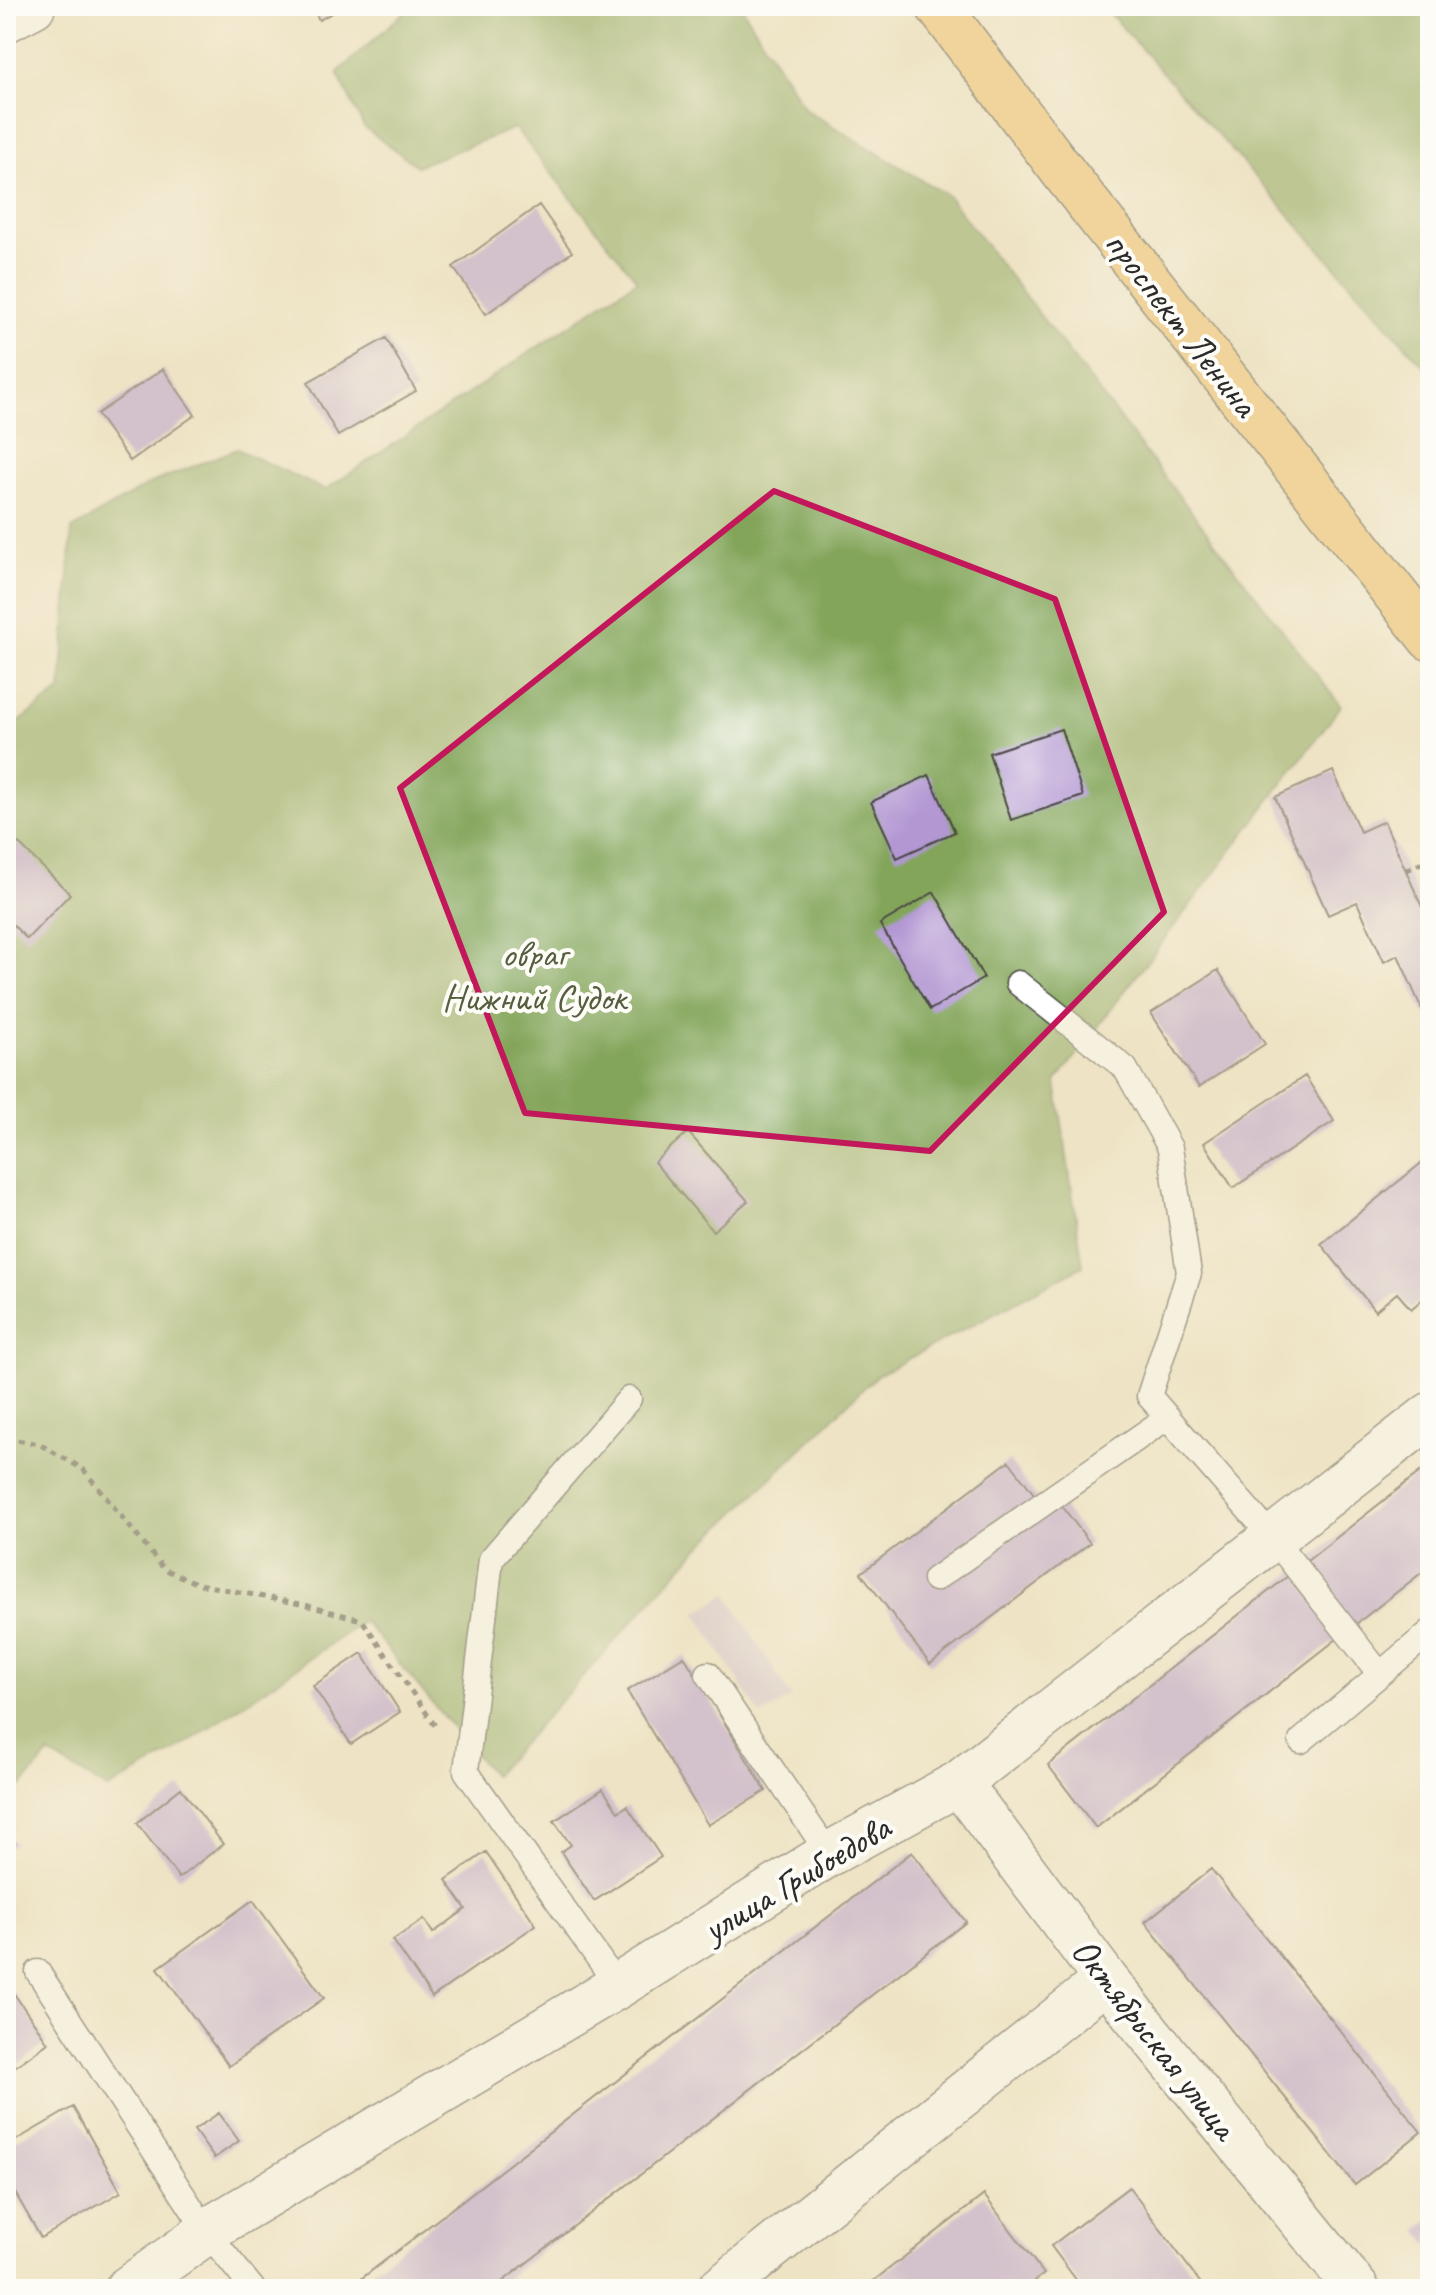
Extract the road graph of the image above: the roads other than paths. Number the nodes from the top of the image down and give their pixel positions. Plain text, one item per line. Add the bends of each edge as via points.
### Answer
1 (33, 6) edge
2 (938, 6) edge
3 (6, 20) edge
4 (1430, 638) edge
5 (1018, 983) dead end
6 (629, 1399) dead end
7 (1430, 1415) edge
8 (1168, 1417) junction
9 (1273, 1538) junction
10 (935, 1579) dead end
11 (1430, 1632) edge
12 (1379, 1673) junction
13 (708, 1674) dead end
14 (1301, 1741) dead end
15 (959, 1783) junction
16 (829, 1854) junction
17 (38, 1972) dead end
18 (1106, 1980) junction
19 (618, 1986) junction
20 (207, 2232) junction
21 (127, 2289) edge
22 (253, 2289) edge
23 (720, 2289) edge
24 (1357, 2289) edge

1 - 3 street
2 - 4 main road, проспект Ленина
5 - 8 lane via 1125,1068 1170,1148 1189,1273 1149,1396
6 - 19 lane via 491,1559 466,1771
7 - 9 street, улица Грибоедова
8 - 9 lane
8 - 10 lane
9 - 12 lane
9 - 15 street, улица Грибоедова
11 - 12 lane
12 - 14 lane
13 - 16 lane
15 - 16 street, улица Грибоедова
15 - 18 street, Октябрьская улица
16 - 19 street, улица Грибоедова
17 - 20 lane
18 - 23 street
18 - 24 street, Октябрьская улица
19 - 20 street, улица Грибоедова
20 - 21 street, улица Грибоедова
20 - 22 lane

